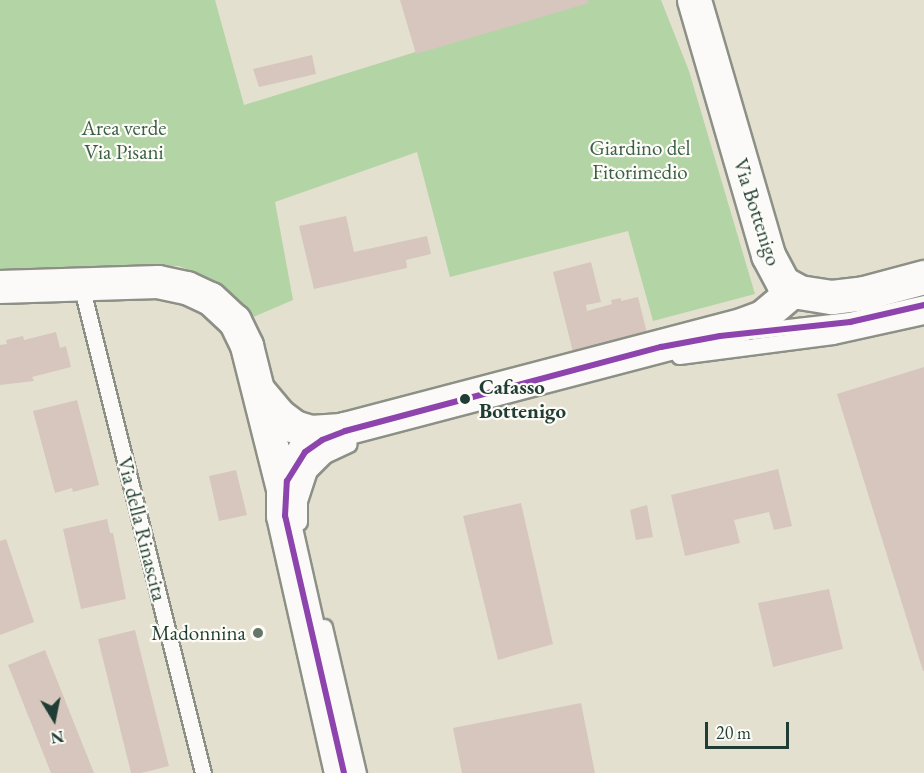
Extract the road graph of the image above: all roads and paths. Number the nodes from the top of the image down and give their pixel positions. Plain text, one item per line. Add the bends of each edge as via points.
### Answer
1 (694, 0) edge
2 (924, 277) edge
3 (81, 285) junction
4 (0, 287) edge
5 (795, 290) junction
6 (924, 303) edge
7 (924, 316) edge
8 (682, 340) junction
9 (258, 390) junction
10 (345, 429) junction
11 (283, 489) junction
12 (203, 773) edge
13 (342, 773) edge
14 (358, 773) edge

1 - 5 street, Via Bottenigo via 768,255 778,276
2 - 5 street, Via Bottenigo via 849,295 818,296
3 - 4 street
3 - 9 street via 158,282 211,298 241,332
3 - 12 lane, Via della Rinascita
5 - 8 street via 755,320
6 - 8 lane via 849,320
7 - 14 lane via 833,336 663,359 417,423 332,451 309,471 299,501 299,524
8 - 10 street
9 - 10 street via 295,428 319,433
9 - 11 street
10 - 11 street via 321,438 304,451 292,466
11 - 13 street via 286,532

